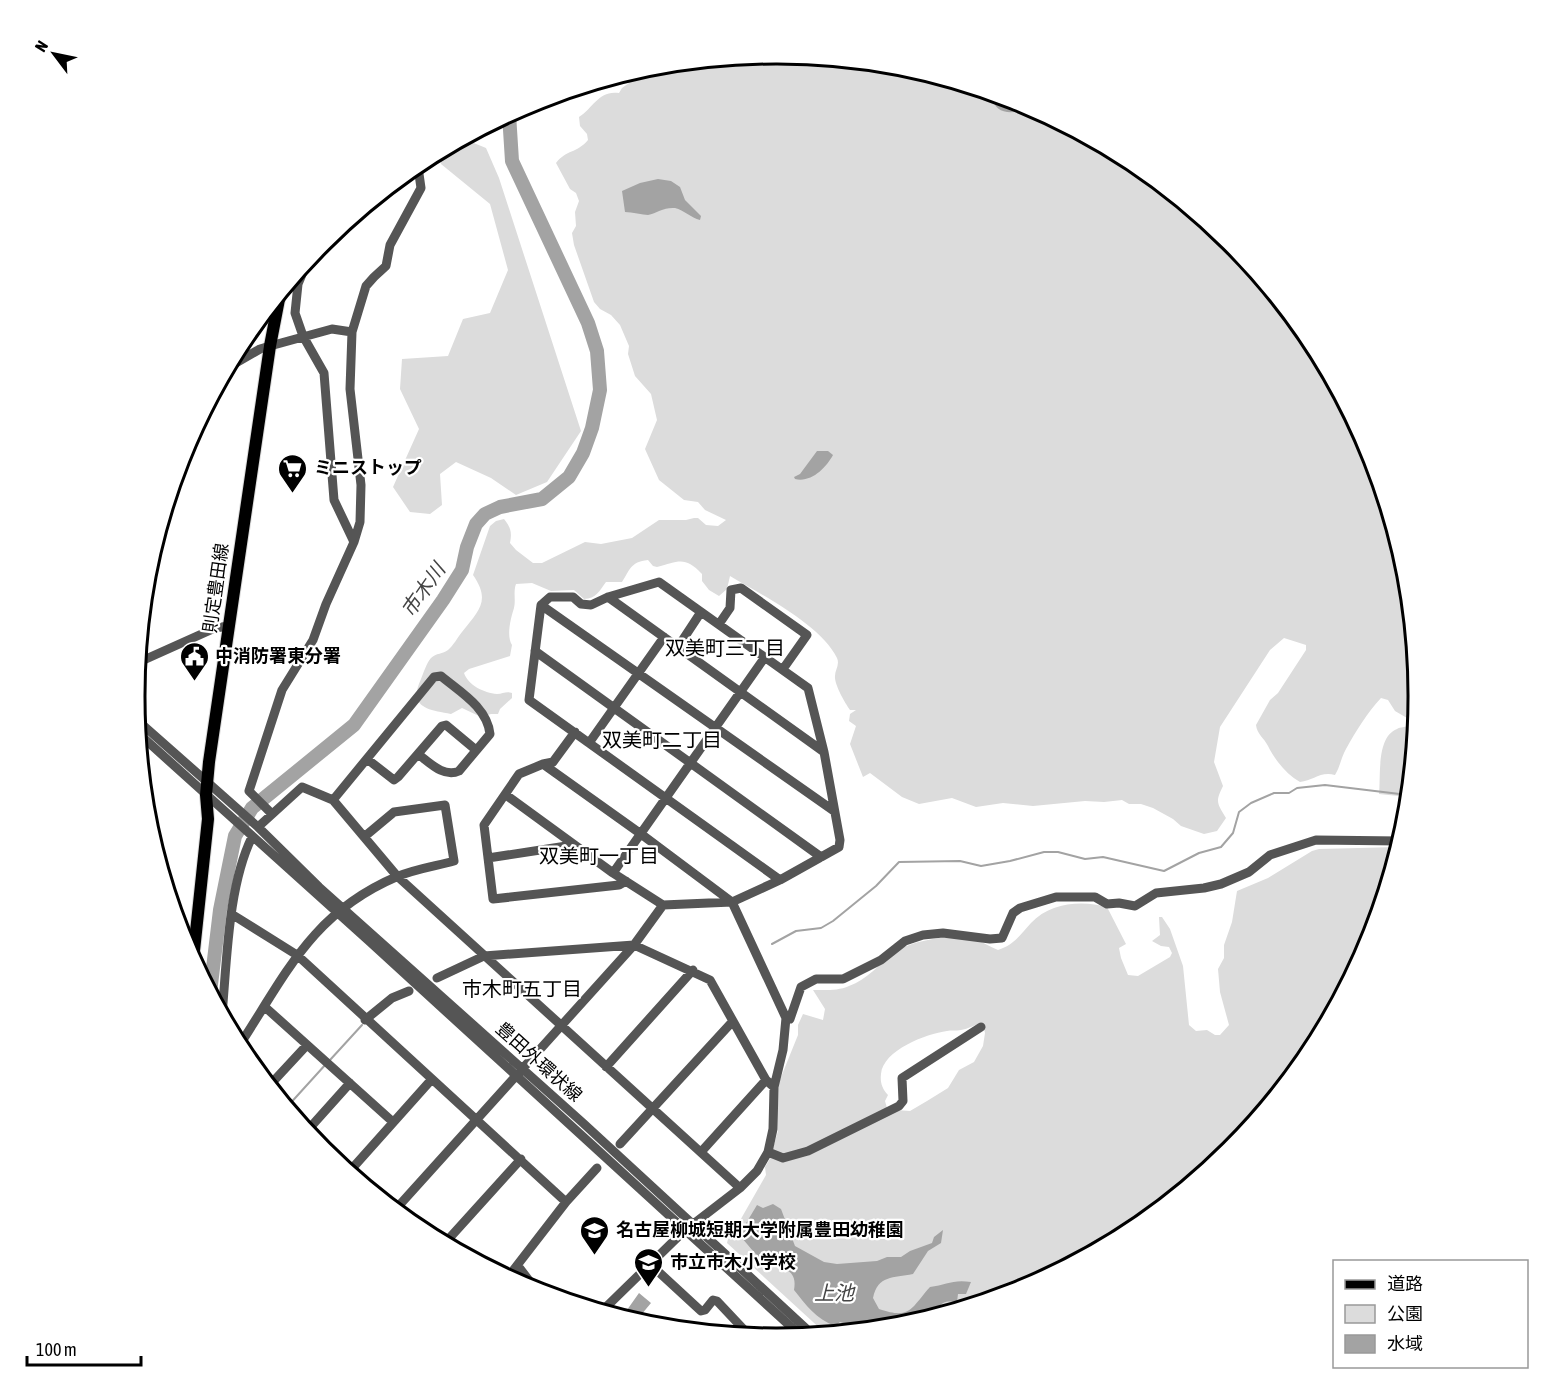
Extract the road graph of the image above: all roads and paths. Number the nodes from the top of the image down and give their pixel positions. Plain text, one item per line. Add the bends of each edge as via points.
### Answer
1 (419, 175) edge
2 (298, 283) edge
3 (277, 310) edge
4 (352, 332) junction
5 (303, 336) junction
6 (270, 346) junction
7 (242, 359) edge
8 (354, 542) junction
9 (608, 597) junction
10 (541, 605) junction
11 (701, 612) junction
12 (719, 624) junction
13 (229, 626) junction
14 (664, 636) junction
15 (678, 646) junction
16 (535, 651) junction
17 (765, 657) junction
18 (146, 659) edge
19 (783, 669) junction
20 (639, 673) junction
21 (742, 691) junction
22 (614, 707) junction
23 (146, 727) edge
24 (717, 727) junction
25 (575, 732) junction
26 (146, 741) edge
27 (590, 744) junction
28 (476, 750) junction
29 (824, 752) junction
30 (418, 754) junction
31 (367, 759) junction
32 (692, 762) junction
33 (543, 764) junction
34 (207, 782) junction
35 (206, 795) junction
36 (506, 795) junction
37 (667, 798) junction
38 (333, 800) junction
39 (269, 811) junction
40 (834, 811) junction
41 (255, 825) junction
42 (641, 834) junction
43 (250, 835) junction
44 (364, 837) junction
45 (1390, 841) edge
46 (573, 845) junction
47 (821, 857) junction
48 (488, 858) junction
49 (613, 873) junction
50 (397, 876) junction
51 (780, 880) junction
52 (626, 881) junction
53 (732, 902) junction
54 (663, 905) junction
55 (340, 910) junction
56 (233, 915) junction
57 (195, 942) edge
58 (634, 945) junction
59 (297, 956) junction
60 (484, 956) junction
61 (693, 970) junction
62 (437, 978) dead end
63 (409, 991) dead end
64 (223, 1001) edge
65 (265, 1006) junction
66 (786, 1018) junction
67 (365, 1020) junction
68 (733, 1021) junction
69 (560, 1026) junction
70 (981, 1027) dead end
71 (245, 1037) edge
72 (307, 1045) junction
73 (606, 1067) junction
74 (519, 1072) junction
75 (432, 1079) junction
76 (275, 1080) edge
77 (766, 1080) junction
78 (350, 1083) junction
79 (774, 1087) junction
80 (653, 1108) junction
81 (476, 1119) junction
82 (393, 1122) junction
83 (313, 1125) edge
84 (620, 1144) dead end
85 (701, 1152) junction
86 (768, 1152) junction
87 (521, 1159) junction
88 (354, 1166) edge
89 (597, 1168) dead end
90 (740, 1188) junction
91 (566, 1202) junction
92 (401, 1203) edge
93 (689, 1227) junction
94 (450, 1237) edge
95 (650, 1264) junction
96 (518, 1266) junction
97 (514, 1270) edge
98 (525, 1275) edge
99 (608, 1305) edge
100 (741, 1326) edge
101 (792, 1327) edge
102 (804, 1327) edge

1 - 4 street via 421,188 390,245 386,266 366,286
2 - 5 street via 295,313
3 - 6 main road, 則定豊田線
4 - 5 street via 332,329
4 - 8 street via 350,389 361,485 360,522
5 - 6 street
5 - 8 street via 324,373 334,500
6 - 7 street
6 - 13 main road, 則定豊田線
8 - 39 street via 313,640 282,690 249,791
9 - 10 street via 591,605 581,604 573,597 550,597
9 - 11 street via 659,582
9 - 14 street
10 - 16 street
10 - 20 street
11 - 12 street
11 - 15 street
12 - 17 street
12 - 19 street via 730,608 731,590 741,588 807,635
13 - 18 street via 215,628
13 - 34 main road, 則定豊田線
14 - 15 street
14 - 20 street
15 - 21 street
16 - 22 street
16 - 25 street via 530,700
17 - 19 street
17 - 21 street
19 - 29 street via 808,688
20 - 22 street
20 - 24 street
21 - 24 street
21 - 29 street
22 - 27 street
22 - 32 street
23 - 34 street, 豊田外環状線
24 - 32 street
24 - 40 street
25 - 27 street
25 - 33 street via 553,762
26 - 35 street, 豊田外環状線
27 - 37 street
28 - 30 street via 454,773 442,771
28 - 30 street via 446,725
28 - 31 street via 490,734 488,723 481,710 441,676 434,677
29 - 40 street
30 - 31 street via 394,780
31 - 38 street
32 - 37 street
32 - 47 street
33 - 36 street via 519,774
33 - 42 street
34 - 35 main road, 則定豊田線
34 - 41 street, 豊田外環状線
35 - 43 street, 豊田外環状線
35 - 57 main road, 則定豊田線 via 208,819
36 - 46 street
36 - 48 street via 484,825
37 - 42 street
37 - 51 street
38 - 39 street via 302,787
38 - 44 street
39 - 41 street
40 - 47 street via 839,847
41 - 55 street, 豊田外環状線
42 - 49 street
42 - 53 street
43 - 55 street, 豊田外環状線
43 - 56 street
44 - 50 street
44 - 50 street via 394,812 446,805 454,861
45 - 66 street via 1316,840 1270,855 1249,872 1221,884 1156,892 1135,906 1107,904 1095,897 1056,897 1013,913 1002,938 923,935 905,941 880,960 843,979 816,979 801,987 790,1019
46 - 48 street
46 - 49 street
47 - 51 street
48 - 52 street via 493,899 619,885
49 - 52 street
50 - 55 street
50 - 60 street
51 - 53 street
52 - 54 street
53 - 54 street
53 - 66 street
54 - 58 street
55 - 59 street
55 - 74 street, 豊田外環状線
56 - 59 street
56 - 64 street
58 - 60 street
58 - 61 street
58 - 69 street
59 - 65 street
59 - 67 street
60 - 62 street
60 - 69 street
61 - 68 street via 710,980
61 - 73 street
63 - 67 street via 392,998
65 - 71 street
65 - 72 street
66 - 79 street
67 - 75 street
68 - 77 street
68 - 80 street
69 - 73 street
69 - 74 street
70 - 86 street via 902,1078 903,1101 899,1106 808,1151 783,1158
72 - 76 street
72 - 78 street
73 - 80 street
74 - 81 street
74 - 93 street, 豊田外環状線
75 - 81 street
75 - 82 street
77 - 79 street
77 - 85 street
78 - 82 street
78 - 83 street
79 - 86 street
80 - 84 street
80 - 85 street
81 - 87 street
81 - 92 street
82 - 88 street
85 - 90 street
86 - 90 street
87 - 91 street
87 - 94 street
89 - 91 street
90 - 93 street
91 - 96 street
93 - 95 street
93 - 101 street, 豊田外環状線
93 - 102 street, 豊田外環状線
95 - 99 street
95 - 100 street via 701,1311 717,1301
96 - 97 street
96 - 98 street

